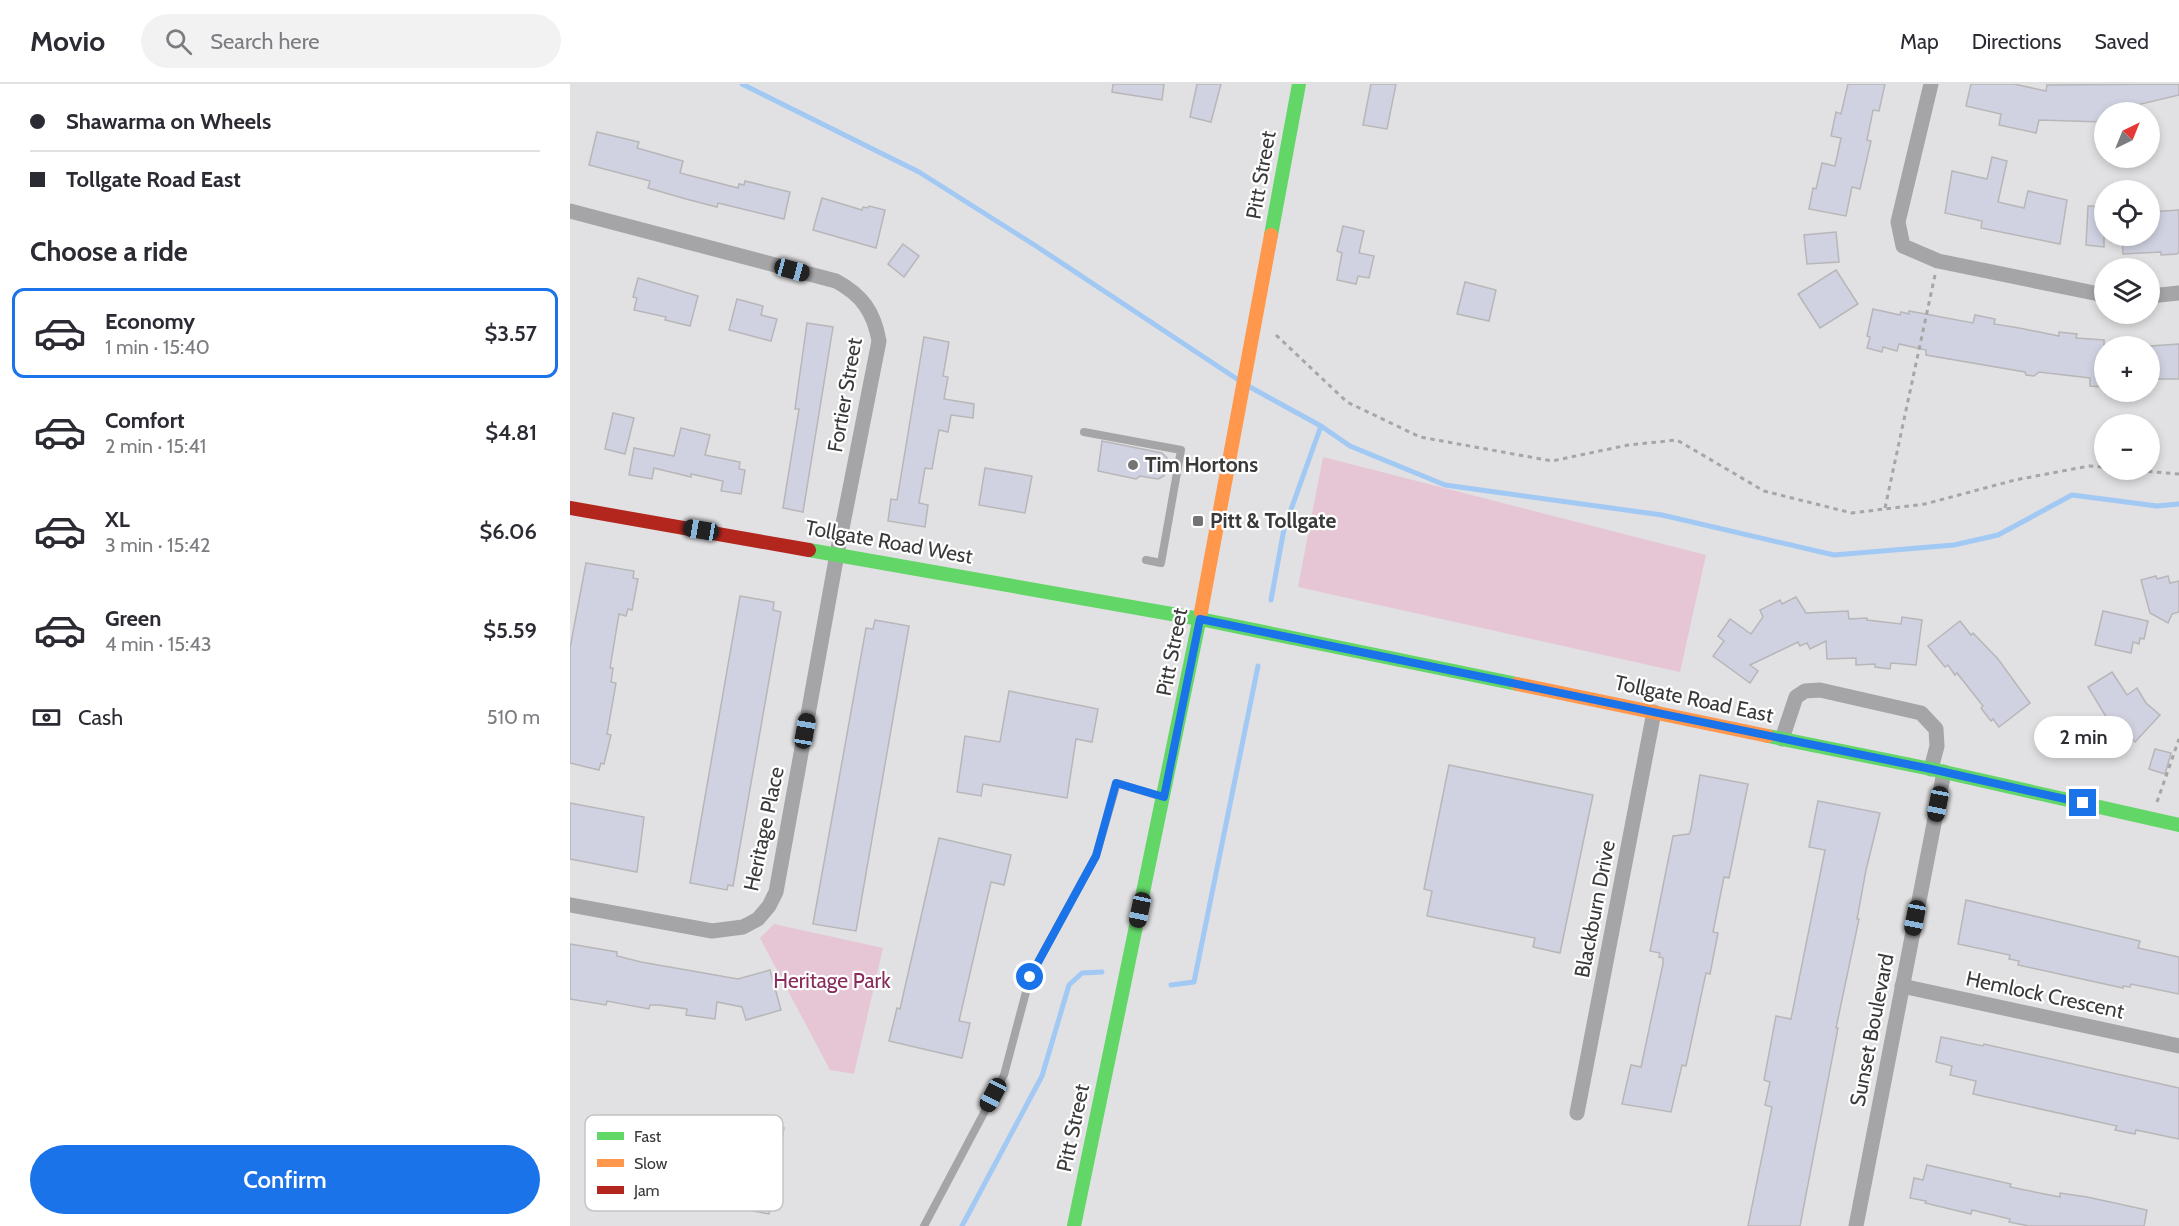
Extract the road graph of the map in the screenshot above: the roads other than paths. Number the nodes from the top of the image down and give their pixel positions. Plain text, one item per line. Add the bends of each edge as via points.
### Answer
1 (1299, 84) edge
2 (1931, 84) edge
3 (570, 212) edge
4 (2094, 293) edge
5 (2179, 293) edge
6 (2160, 295) edge
7 (1084, 432) dead end
8 (570, 507) edge
9 (837, 554) junction
10 (1146, 560) dead end
11 (1200, 619) junction
12 (1654, 712) junction
13 (1782, 739) junction
14 (1937, 771) junction
15 (1164, 797) junction
16 (2179, 825) edge
17 (570, 905) edge
18 (1902, 986) junction
19 (2179, 1046) edge
20 (1577, 1113) dead end
21 (924, 1226) edge
22 (1074, 1226) edge
23 (1856, 1226) edge

1 - 11 street, Pitt Street
2 - 4 street via 1898,222 1903,246 1938,261
3 - 9 street, Fortier Street via 836,281 864,302 876,322 879,350
5 - 6 street
7 - 10 lane via 1180,450 1161,563
8 - 9 street, Tollgate Road West
9 - 11 street, Tollgate Road West
9 - 17 street, Heritage Place via 776,892 769,906 743,927 712,931
11 - 12 street, Tollgate Road East
11 - 15 street, Pitt Street
12 - 13 street, Tollgate Road East
12 - 20 street, Blackburn Drive
13 - 14 street, Tollgate Road East
13 - 14 street, Sunset Boulevard via 1796,697 1820,690 1922,713 1936,729
14 - 16 street, Tollgate Road East
14 - 18 street, Sunset Boulevard
15 - 21 lane via 1116,783 1096,856 1030,977 1004,1075
15 - 22 street, Pitt Street
18 - 19 street, Hemlock Crescent
18 - 23 street, Sunset Boulevard

